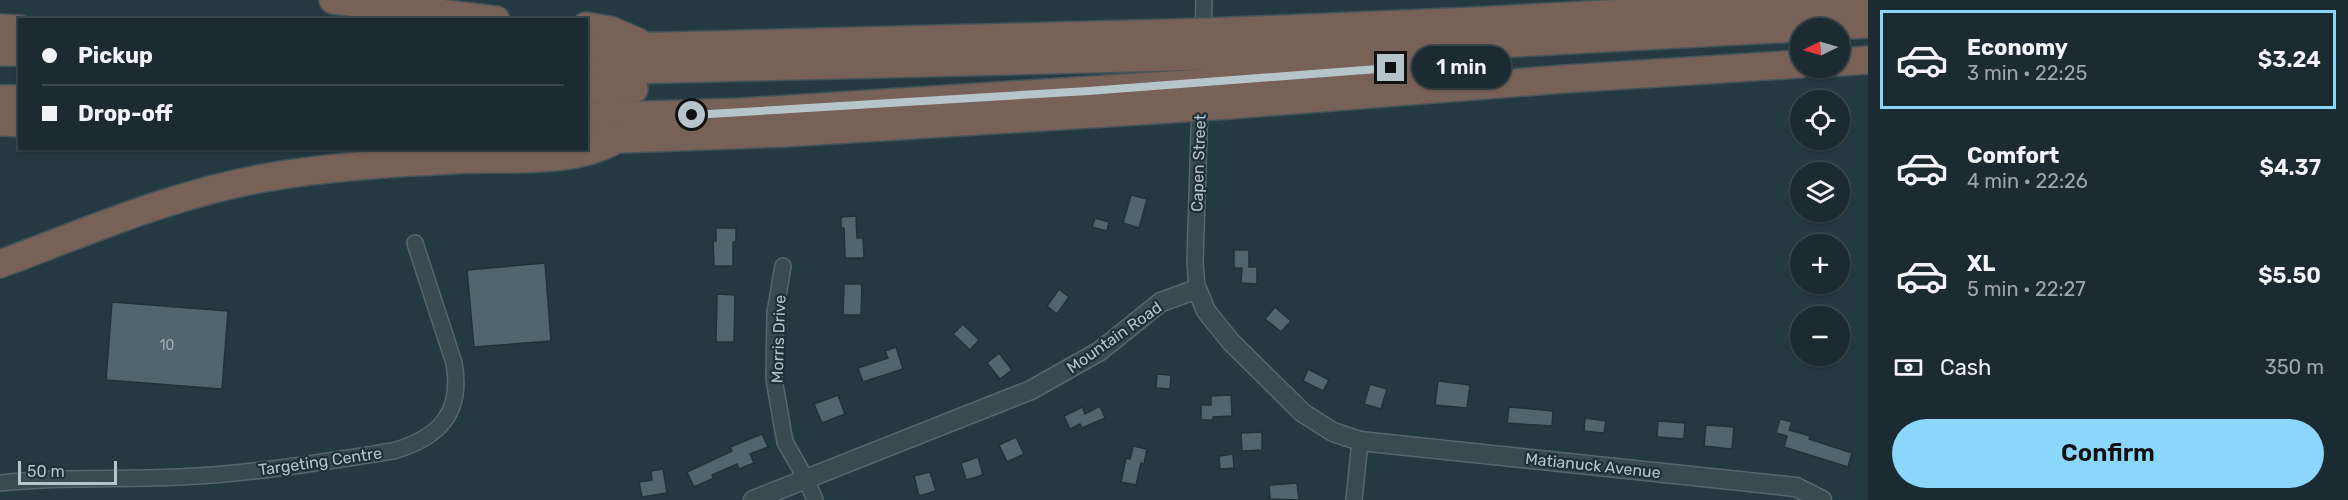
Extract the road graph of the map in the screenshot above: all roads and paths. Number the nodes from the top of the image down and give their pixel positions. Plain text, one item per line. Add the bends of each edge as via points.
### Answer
1 (333, 0) edge
2 (1204, 0) edge
3 (1868, 0) edge
4 (480, 18) edge
5 (1868, 24) edge
6 (588, 26) edge
7 (0, 28) edge
8 (18, 28) edge
9 (1868, 37) edge
10 (1850, 38) edge
11 (1790, 42) edge
12 (1172, 45) junction
13 (647, 47) junction
14 (588, 48) edge
15 (0, 51) edge
16 (18, 52) edge
17 (1868, 60) edge
18 (1850, 61) edge
19 (967, 62) junction
20 (1790, 65) edge
21 (0, 68) edge
22 (1231, 68) junction
23 (18, 69) edge
24 (588, 71) edge
25 (0, 85) edge
26 (18, 85) edge
27 (588, 90) edge
28 (1170, 97) junction
29 (0, 99) edge
30 (18, 99) edge
31 (929, 100) junction
32 (588, 106) edge
33 (588, 117) edge
34 (0, 122) edge
35 (18, 123) edge
36 (615, 140) junction
37 (588, 141) edge
38 (415, 243) dead end
39 (0, 264) edge
40 (783, 266) dead end
41 (1197, 289) junction
42 (1360, 441) junction
43 (806, 479) junction
44 (0, 483) edge
45 (753, 500) edge
46 (815, 500) edge
47 (1354, 500) edge
48 (1822, 500) edge

1 - 4 highway
2 - 41 street, Capen Street
3 - 22 highway via 1453,22
5 - 22 highway via 1432,48
6 - 13 highway via 610,30
7 - 8 highway
9 - 10 highway
11 - 22 highway via 1549,56
12 - 13 highway
12 - 19 highway
12 - 22 highway, bridge
13 - 14 highway
15 - 16 highway
17 - 18 highway
19 - 24 highway
19 - 27 highway via 757,83
20 - 22 highway via 1588,77
21 - 23 highway
22 - 28 highway, bridge
25 - 26 highway
28 - 31 highway
28 - 36 highway via 785,133
29 - 30 highway
31 - 32 highway
31 - 33 highway
34 - 35 highway
36 - 37 highway
36 - 39 highway via 568,156 364,166 241,183 163,205
38 - 44 street, Targeting Centre via 457,380 452,408 429,436 393,451 251,472
40 - 43 street, Morris Drive via 776,314 774,379 785,442
41 - 42 street via 1206,311 1230,342 1303,413 1333,432
41 - 43 street, Mountain Road via 1161,302 1100,351 1031,390
42 - 47 street
42 - 48 street, Matianuck Avenue via 1796,487
43 - 45 street, Mountain Road
43 - 46 street, Morris Drive

